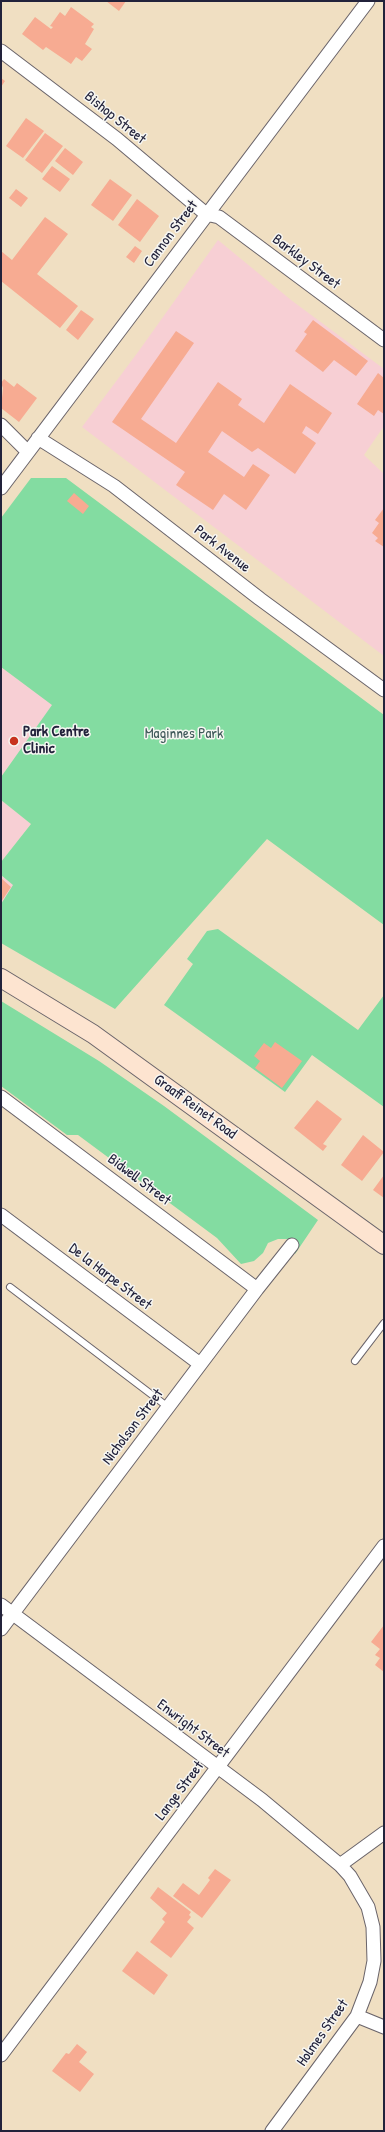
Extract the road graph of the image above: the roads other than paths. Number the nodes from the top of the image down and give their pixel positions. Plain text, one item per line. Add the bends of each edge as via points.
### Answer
1 (362, 3) edge
2 (1, 51) edge
3 (206, 214) junction
4 (384, 340) edge
5 (1, 425) edge
6 (38, 438) junction
7 (28, 452) junction
8 (1, 488) edge
9 (384, 690) edge
10 (1, 978) edge
11 (1, 1097) edge
12 (1, 1215) edge
13 (292, 1245) dead end
14 (384, 1245) edge
15 (10, 1287) dead end
16 (257, 1288) junction
17 (384, 1324) edge
18 (355, 1360) dead end
19 (200, 1364) junction
20 (168, 1407) junction
21 (384, 1546) edge
22 (1, 1605) edge
23 (13, 1614) junction
24 (1, 1629) edge
25 (218, 1767) junction
26 (384, 1833) edge
27 (340, 1865) junction
28 (350, 1876) joint
29 (358, 2016) junction
30 (384, 2027) edge
31 (2, 2052) edge
32 (272, 2131) edge

1 - 3 street, Cannon Street
2 - 3 street, Bishop Street via 112,134
3 - 4 street, Barkley Street via 219,217
3 - 6 street, Cannon Street
5 - 7 street
6 - 7 street, Cannon Street
6 - 9 street, Park Avenue via 114,486 260,599
7 - 8 street, Cannon Street
10 - 14 main road, Graaff Reinet Road via 93,1034
11 - 16 street, Bidwell Street
12 - 19 street, De la Harpe Street
13 - 16 street, Nicholson Street
15 - 20 lane
16 - 19 street, Nicholson Street
17 - 18 lane
19 - 20 street, Nicholson Street
20 - 23 street, Nicholson Street
21 - 25 street, Lange Street
22 - 23 street, Enwright Street
23 - 24 street, Nicholson Street
23 - 25 street, Enwright Street
25 - 27 street, Enwright Street
25 - 31 street, Lange Street
26 - 27 street
27 - 28 street, Enwright Street
28 - 29 street, Holmes Street via 368,1907 374,1942 370,1982
29 - 30 street
29 - 32 street, Holmes Street

